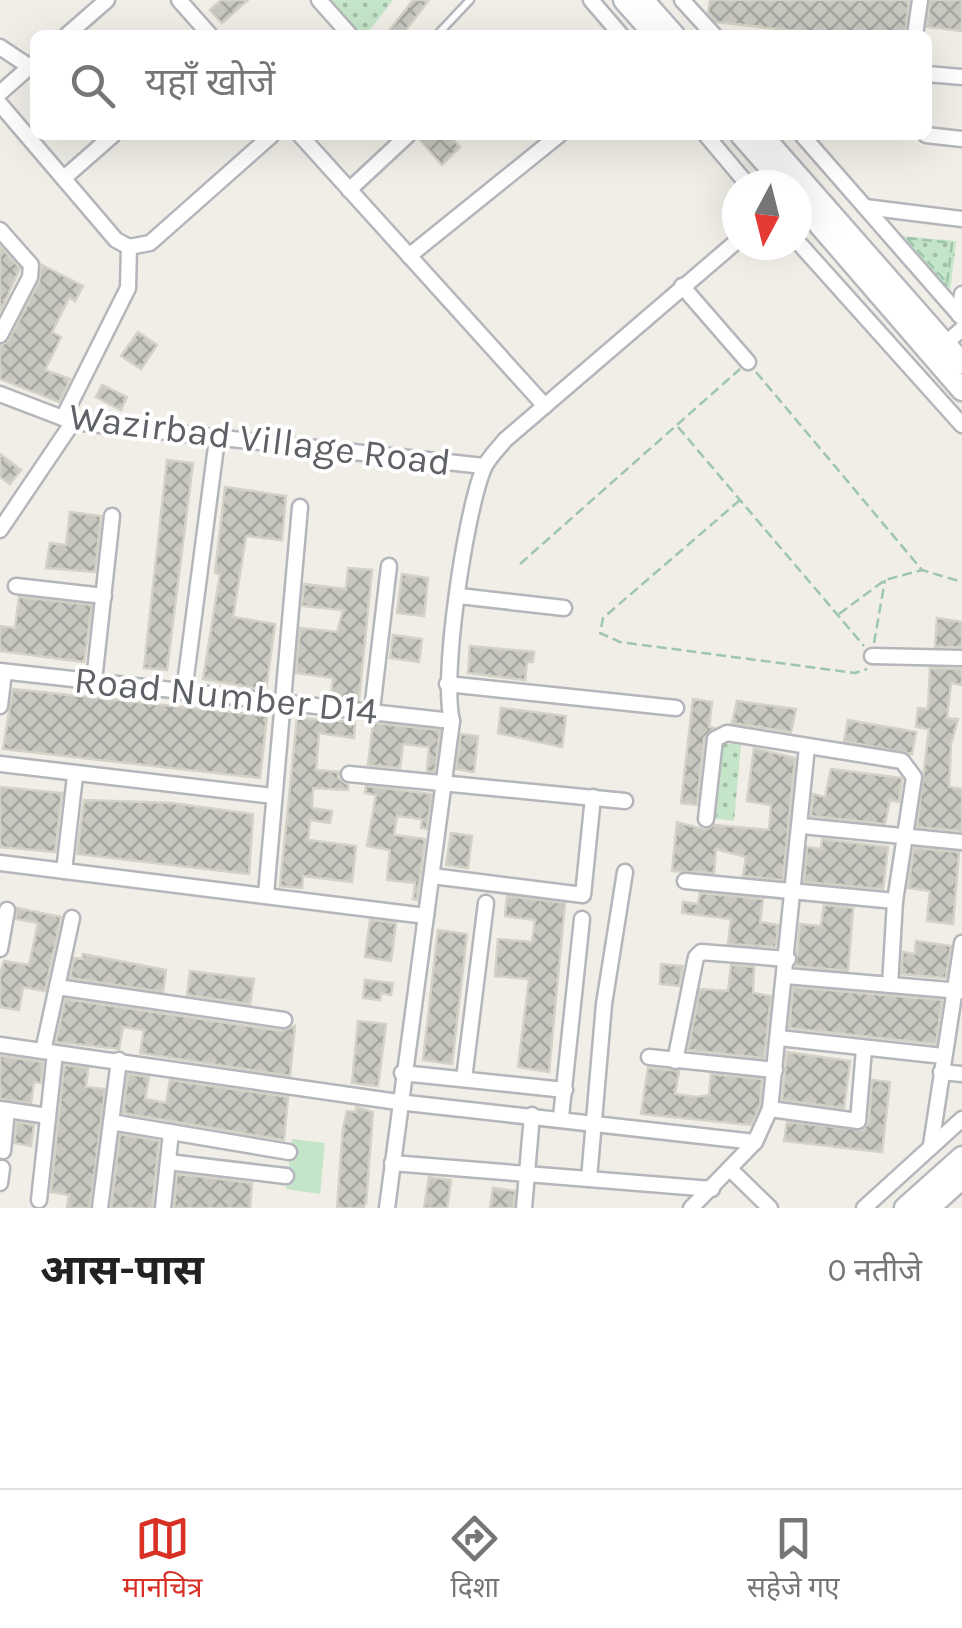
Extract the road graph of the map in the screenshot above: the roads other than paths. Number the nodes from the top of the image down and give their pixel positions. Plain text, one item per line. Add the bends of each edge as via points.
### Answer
1 (107, 0) edge
2 (179, 0) edge
3 (319, 0) edge
4 (470, 0) edge
5 (591, 0) edge
6 (624, 0) edge
7 (644, 0) edge
8 (682, 0) edge
9 (920, 0) edge
10 (72, 30) edge
11 (206, 30) edge
12 (346, 30) edge
13 (442, 30) edge
14 (617, 30) edge
15 (651, 30) edge
16 (670, 30) edge
17 (709, 30) edge
18 (917, 30) edge
19 (0, 47) edge
20 (30, 64) edge
21 (30, 67) edge
22 (932, 74) edge
23 (962, 77) edge
24 (0, 93) edge
25 (0, 104) edge
26 (932, 136) edge
27 (30, 139) edge
28 (962, 139) edge
29 (31, 140) edge
30 (107, 140) edge
31 (266, 140) edge
32 (305, 140) edge
33 (403, 140) edge
34 (552, 140) edge
35 (710, 140) edge
36 (746, 140) edge
37 (766, 140) edge
38 (806, 140) edge
39 (735, 170) edge
40 (772, 170) edge
41 (64, 178) junction
42 (350, 190) junction
43 (865, 207) junction
44 (812, 215) edge
45 (962, 219) edge
46 (0, 230) edge
47 (129, 247) junction
48 (722, 253) edge
49 (409, 256) junction
50 (812, 258) edge
51 (682, 286) junction
52 (961, 311) edge
53 (0, 335) edge
54 (938, 349) junction
55 (748, 362) road end
56 (962, 363) edge
57 (962, 390) edge
58 (0, 394) edge
59 (545, 406) junction
60 (68, 420) junction
61 (962, 425) edge
62 (216, 438) junction
63 (484, 466) junction
64 (300, 507) dead end
65 (112, 516) dead end
66 (0, 530) edge
67 (388, 566) dead end
68 (16, 586) dead end
69 (104, 596) junction
70 (458, 596) junction
71 (564, 608) dead end
72 (872, 656) road end
73 (962, 658) edge
74 (2, 672) edge
75 (94, 681) junction
76 (447, 684) junction
77 (184, 692) junction
78 (281, 700) junction
79 (0, 706) edge
80 (676, 708) dead end
81 (372, 710) junction
82 (452, 721) junction
83 (808, 747) junction
84 (0, 764) edge
85 (348, 774) dead end
86 (76, 776) junction
87 (445, 783) junction
88 (273, 796) junction
89 (593, 797) junction
90 (625, 801) dead end
91 (706, 819) dead end
92 (802, 826) junction
93 (906, 837) junction
94 (962, 842) edge
95 (0, 862) edge
96 (64, 870) junction
97 (625, 872) dead end
98 (432, 876) junction
99 (684, 881) dead end
100 (266, 894) junction
101 (794, 895) junction
102 (486, 902) dead end
103 (895, 902) junction
104 (7, 910) dead end
105 (426, 916) junction
106 (72, 918) dead end
107 (582, 919) dead end
108 (962, 944) edge
109 (0, 949) edge
110 (788, 959) junction
111 (786, 976) junction
112 (890, 984) junction
113 (57, 987) junction
114 (959, 991) edge
115 (284, 1020) dead end
116 (779, 1038) junction
117 (0, 1045) edge
118 (864, 1049) junction
119 (49, 1052) junction
120 (943, 1056) junction
121 (649, 1057) dead end
122 (118, 1060) junction
123 (675, 1060) junction
124 (775, 1070) junction
125 (402, 1072) junction
126 (941, 1072) junction
127 (962, 1074) edge
128 (464, 1079) junction
129 (564, 1090) junction
130 (398, 1102) junction
131 (4, 1109) edge
132 (770, 1109) junction
133 (532, 1115) junction
134 (48, 1116) junction
135 (561, 1118) junction
136 (962, 1119) edge
137 (111, 1122) junction
138 (592, 1122) junction
139 (171, 1132) junction
140 (755, 1142) junction
141 (932, 1146) junction
142 (3, 1152) dead end
143 (288, 1152) dead end
144 (962, 1157) edge
145 (168, 1162) junction
146 (392, 1163) junction
147 (731, 1170) junction
148 (528, 1174) junction
149 (286, 1176) dead end
150 (962, 1178) edge
151 (589, 1179) junction
152 (712, 1188) junction
153 (39, 1200) dead end
154 (100, 1208) edge
155 (163, 1208) edge
156 (387, 1208) edge
157 (524, 1208) edge
158 (691, 1208) edge
159 (770, 1208) edge
160 (864, 1208) edge
161 (905, 1208) edge
162 (929, 1208) edge

1 - 10 street
2 - 11 street
3 - 12 street
4 - 13 lane
5 - 14 street
6 - 15 main road
7 - 16 main road
8 - 17 street
9 - 18 street
19 - 20 street
21 - 24 street
22 - 23 street
25 - 27 street
26 - 28 street
29 - 41 street
30 - 41 street
31 - 47 street via 150,243
32 - 42 street
33 - 42 street
34 - 49 street
35 - 39 street
36 - 40 main road
37 - 54 main road
38 - 43 street
41 - 47 street
42 - 49 street
43 - 45 street
43 - 52 street
44 - 54 main road
46 - 53 street via 31,264
47 - 60 street via 128,288
48 - 51 street, Wazirbad Village Road
49 - 59 street
50 - 61 street
51 - 55 street
51 - 59 street, Wazirbad Village Road
52 - 54 street
54 - 56 main road
54 - 57 main road
58 - 60 street, Wazirbad Village Road
59 - 63 street, Wazirbad Village Road
60 - 62 street, Wazirbad Village Road
60 - 66 street
62 - 63 street, Wazirbad Village Road
62 - 77 street
63 - 70 street
64 - 78 street
65 - 69 street
67 - 81 street
68 - 69 street
69 - 75 street
70 - 71 street
70 - 76 street
72 - 73 street
74 - 75 street, Road Number D14
74 - 79 street
75 - 77 street, Road Number D14
76 - 80 street
76 - 82 street
77 - 78 street, Road Number D14
78 - 81 street, Road Number D14
78 - 88 street
81 - 82 street, Road Number D14
82 - 87 street
83 - 91 street via 720,735
83 - 92 street
83 - 93 street via 910,766
84 - 86 street
85 - 87 street
86 - 88 street
86 - 96 street
87 - 89 street
87 - 98 street
88 - 100 street
89 - 90 street
89 - 98 street via 583,895
92 - 93 street
92 - 101 street
93 - 94 street
93 - 103 street
95 - 96 street
96 - 100 street
97 - 138 street
98 - 105 street
99 - 101 street
100 - 105 street
101 - 103 street
101 - 110 street
102 - 128 street
103 - 112 street
104 - 109 street
105 - 125 street
106 - 113 street
107 - 129 street
108 - 114 street
110 - 111 street
110 - 123 street via 701,952
111 - 112 street
111 - 116 street
112 - 114 street
113 - 115 street
113 - 119 street
114 - 120 street
116 - 118 street
116 - 124 street
117 - 119 street
118 - 120 street
118 - 132 street via 858,1122
119 - 122 street
119 - 134 street
120 - 126 street
121 - 123 street
122 - 130 street
122 - 137 street
123 - 124 street
124 - 132 street
125 - 128 street
125 - 130 street
126 - 127 street
126 - 141 street
128 - 129 street
129 - 135 street
130 - 133 street
130 - 146 street
131 - 134 street
131 - 142 street
132 - 140 street
133 - 135 street
133 - 148 street
134 - 153 street
135 - 138 street
136 - 141 street
137 - 139 street
137 - 154 street
138 - 140 street
138 - 151 street
139 - 143 street
139 - 145 street
140 - 147 street
141 - 160 street
144 - 161 main road
145 - 149 street
145 - 155 street
146 - 148 street
146 - 156 street
147 - 152 street
147 - 159 street
148 - 151 street
148 - 157 street
150 - 162 main road
151 - 152 street
152 - 158 street

